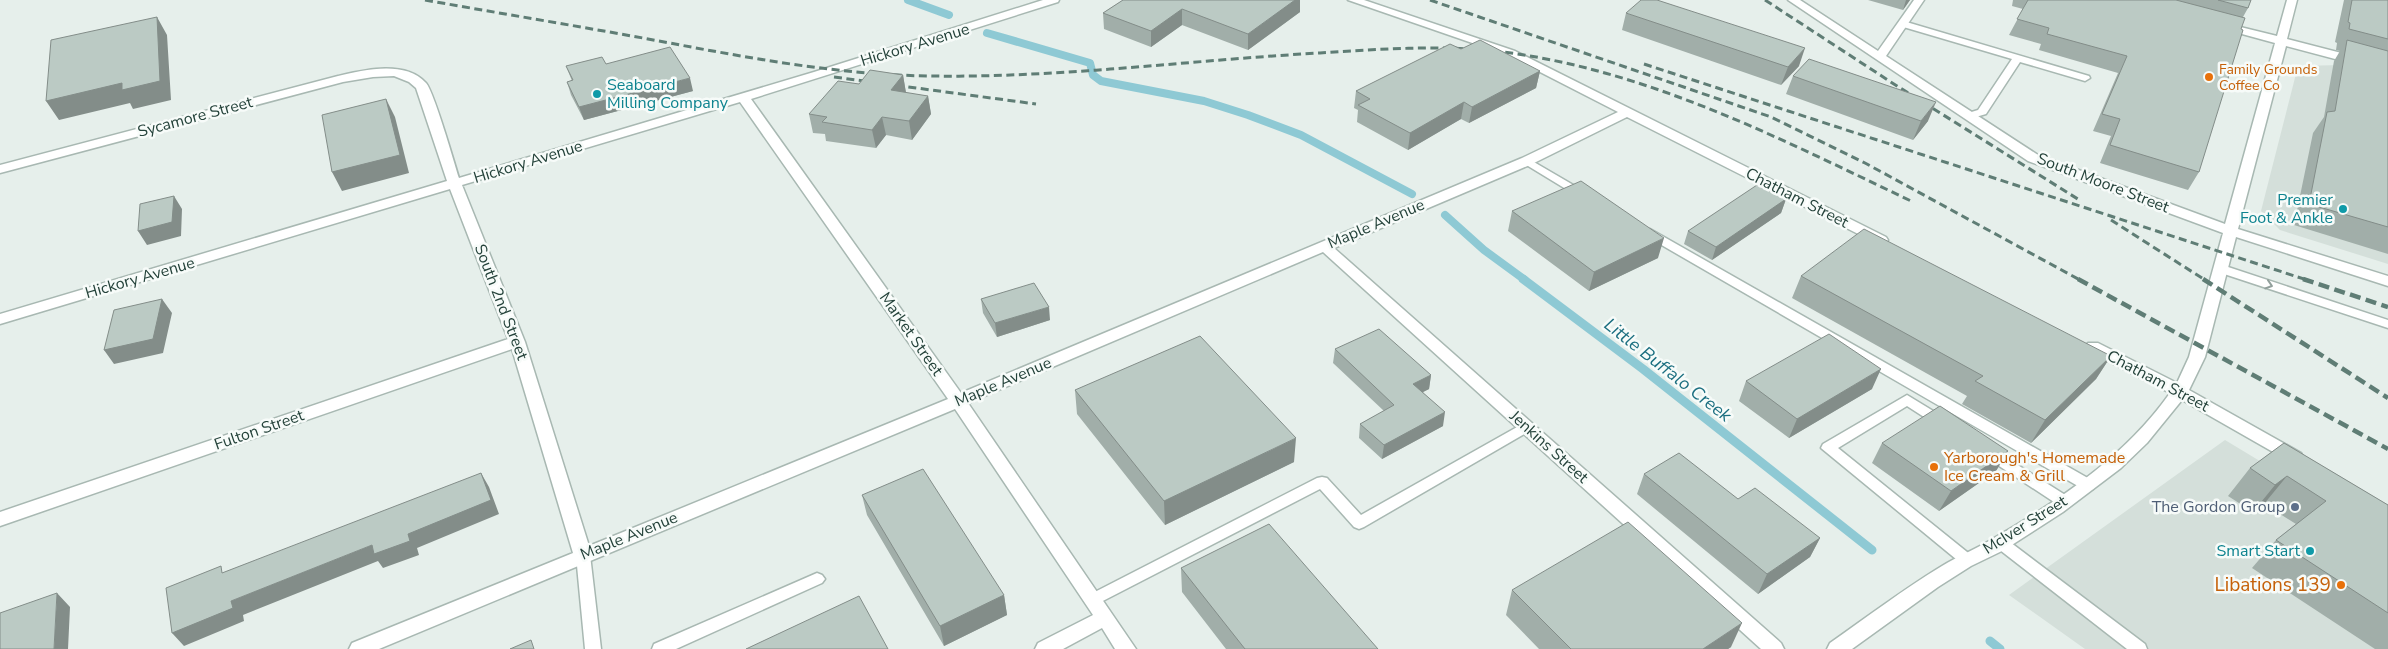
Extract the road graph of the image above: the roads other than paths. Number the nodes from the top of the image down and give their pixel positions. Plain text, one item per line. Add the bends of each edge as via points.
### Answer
1 (1054, 0) edge
2 (1353, 0) edge
3 (1793, 0) edge
4 (1919, 0) edge
5 (2292, 0) edge
6 (2208, 22) edge
7 (1903, 24) junction
8 (2282, 41) junction
9 (1880, 57) junction
10 (2018, 58) junction
11 (2388, 69) edge
12 (390, 72) joint
13 (2085, 78) dead end
14 (743, 97) junction
15 (1627, 112) junction
16 (1969, 116) junction
17 (1527, 161) junction
18 (0, 169) edge
19 (455, 184) junction
20 (1592, 200) edge
21 (1635, 225) edge
22 (2230, 230) junction
23 (1891, 245) edge
24 (1324, 246) junction
25 (2222, 270) junction
26 (2388, 281) edge
27 (0, 319) edge
28 (2388, 324) edge
29 (2075, 339) edge
30 (517, 342) junction
31 (2179, 391) junction
32 (958, 401) junction
33 (1526, 427) junction
34 (1957, 432) edge
35 (1974, 443) edge
36 (2312, 466) edge
37 (2088, 485) junction
38 (2065, 502) junction
39 (0, 519) edge
40 (2001, 543) junction
41 (583, 555) junction
42 (1967, 560) junction
43 (817, 579) dead end
44 (1092, 600) junction
45 (1104, 618) junction
46 (359, 649) edge
47 (593, 649) edge
48 (660, 649) edge
49 (1045, 649) edge
50 (1126, 649) edge
51 (1774, 649) edge
52 (1837, 649) edge
53 (2139, 649) edge

1 - 14 street, Hickory Avenue
2 - 15 street via 1511,53
3 - 9 street, South Moore Street
4 - 7 street
5 - 8 street, McIver Street
6 - 8 street
7 - 9 street
7 - 10 lane
8 - 11 street
8 - 22 street, McIver Street
9 - 16 street, South Moore Street
10 - 13 lane
10 - 16 lane via 1982,112
12 - 18 street, Sycamore Street via 342,79
12 - 19 street, South 2nd Street via 416,79 422,86
14 - 19 street, Hickory Avenue
14 - 32 street, Market Street
15 - 17 street, Maple Avenue
15 - 23 street, Chatham Street
16 - 22 street, South Moore Street via 2033,158
17 - 20 lane
17 - 24 street, Maple Avenue
19 - 27 street, Hickory Avenue
19 - 30 street, South 2nd Street
21 - 37 lane
22 - 25 street, McIver Street
22 - 26 street, South Moore Street
24 - 32 street, Maple Avenue
24 - 33 street, Jenkins Street
25 -> 28 lane
25 - 31 street, McIver Street via 2193,371
29 - 31 street, Chatham Street
30 - 39 street, Fulton Street
30 - 41 street, South 2nd Street
31 - 36 street, Chatham Street
31 - 37 street, McIver Street via 2156,426
32 - 41 street, Maple Avenue
32 - 44 street, Market Street
33 - 44 lane via 1359,522 1322,482
33 - 51 street, Jenkins Street
34 - 42 lane via 1907,400 1828,448
35 - 38 lane
37 - 38 street, McIver Street
38 - 40 street, McIver Street
40 - 42 street, McIver Street
40 - 53 lane
41 - 46 street, Maple Avenue
41 - 47 lane
42 - 52 street, McIver Street
43 - 48 lane
44 - 45 street, Market Street
45 - 49 street
45 - 50 street, Market Street

